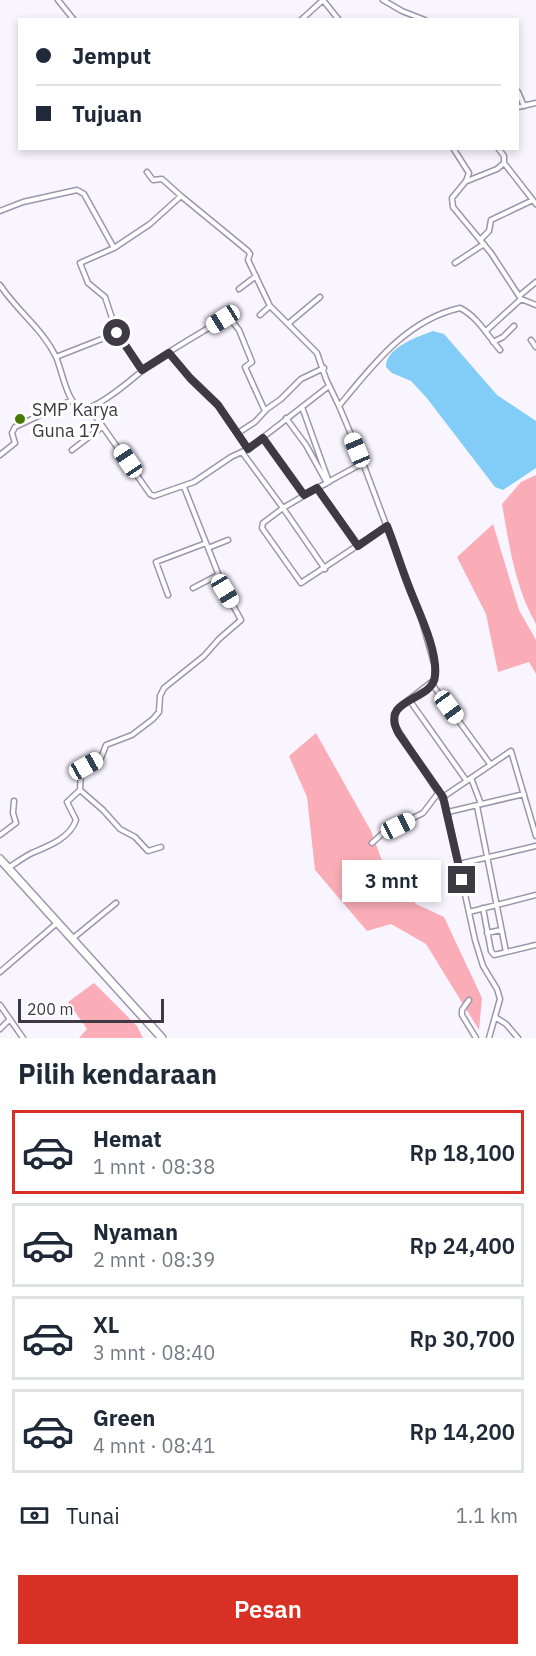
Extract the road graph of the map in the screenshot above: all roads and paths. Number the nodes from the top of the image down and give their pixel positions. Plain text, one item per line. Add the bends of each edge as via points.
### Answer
1 (58, 0) edge
2 (323, 0) edge
3 (383, 0) edge
4 (72, 18) edge
5 (303, 18) edge
6 (337, 18) edge
7 (420, 18) edge
8 (519, 94) edge
9 (536, 103) edge
10 (524, 106) junction
11 (519, 107) edge
12 (454, 150) edge
13 (500, 150) edge
14 (504, 163) junction
15 (147, 172) dead end
16 (466, 181) junction
17 (181, 196) junction
18 (534, 202) edge
19 (0, 211) edge
20 (480, 240) junction
21 (484, 244) junction
22 (114, 248) junction
23 (455, 263) dead end
24 (256, 276) junction
25 (536, 282) edge
26 (0, 285) edge
27 (239, 289) dead end
28 (320, 297) dead end
29 (520, 298) junction
30 (536, 305) edge
31 (270, 306) junction
32 (260, 315) dead end
33 (289, 323) junction
34 (514, 326) dead end
35 (486, 331) junction
36 (117, 333) junction
37 (531, 340) dead end
38 (493, 342) junction
39 (536, 347) edge
40 (500, 350) dead end
41 (169, 353) junction
42 (56, 357) junction
43 (324, 368) junction
44 (142, 370) junction
45 (329, 386) junction
46 (70, 401) junction
47 (339, 406) junction
48 (89, 407) junction
49 (302, 407) junction
50 (265, 411) junction
51 (286, 418) junction
52 (102, 428) junction
53 (238, 433) junction
54 (263, 438) junction
55 (248, 449) junction
56 (72, 450) dead end
57 (242, 452) junction
58 (0, 455) edge
59 (363, 464) junction
60 (328, 482) junction
61 (184, 487) junction
62 (317, 488) junction
63 (304, 495) junction
64 (283, 508) junction
65 (387, 526) junction
66 (228, 540) dead end
67 (207, 545) junction
68 (358, 546) junction
69 (325, 568) junction
70 (218, 575) junction
71 (193, 588) dead end
72 (168, 595) dead end
73 (432, 684) junction
74 (410, 701) junction
75 (490, 765) junction
76 (469, 779) junction
77 (80, 790) junction
78 (439, 792) junction
79 (524, 794) junction
80 (443, 797) junction
81 (14, 801) dead end
82 (479, 805) junction
83 (448, 812) junction
84 (0, 835) edge
85 (536, 836) edge
86 (372, 843) dead end
87 (536, 846) edge
88 (161, 847) dead end
89 (487, 857) junction
90 (0, 859) edge
91 (459, 864) junction
92 (8, 868) junction
93 (536, 895) edge
94 (116, 903) dead end
95 (497, 905) junction
96 (483, 908) junction
97 (469, 912) junction
98 (57, 922) junction
99 (502, 930) junction
100 (487, 933) junction
101 (72, 939) junction
102 (536, 945) edge
103 (506, 952) junction
104 (0, 972) edge
105 (469, 1000) dead end
106 (0, 1005) edge
107 (495, 1017) junction
108 (10, 1019) junction
109 (0, 1029) edge
110 (22, 1038) edge
111 (162, 1038) edge
112 (476, 1038) edge
113 (489, 1038) edge
114 (518, 1038) edge

1 - 4 street
2 - 5 street
2 - 6 street
3 - 7 street
8 - 10 street
9 - 10 street
10 - 11 street
12 - 16 street via 469,173
13 - 14 street
14 - 16 street
14 - 18 street
15 - 17 street via 153,180 162,179
16 - 20 street via 451,204
17 - 22 street via 150,224
17 - 24 street via 248,251
18 - 20 street via 491,220 489,231
19 - 22 street via 17,203 77,190 84,194
20 - 21 street
21 - 23 street
21 - 29 street
22 - 36 street via 80,263 88,283 105,297
24 - 27 street
24 - 31 street
25 - 29 street
26 - 42 street via 23,316 38,327
28 - 33 street
29 - 30 street
29 - 35 street
31 - 32 street
31 - 33 street
33 - 43 street via 317,352
34 - 38 street
35 - 38 street
35 - 47 street via 460,308 449,310 388,348
36 - 42 street
36 - 44 street
37 - 39 street
38 - 40 street
41 - 44 street
41 - 50 street via 228,316 252,362 245,367
41 - 53 street via 218,405
42 - 46 street
43 - 45 street
43 - 50 street via 302,379
44 - 48 street via 114,394
45 - 47 street
45 - 49 street
46 - 48 street via 81,408
46 - 58 street via 15,427 15,443
47 - 59 street
48 - 52 street
49 - 51 street
49 - 60 street
50 - 53 street
51 - 54 street
51 - 60 street
52 - 56 street
52 - 61 street via 150,494 156,496
53 - 55 street
54 - 55 street
54 - 63 street
55 - 57 street
57 - 61 street
57 - 64 street
59 - 60 street
59 - 65 street
60 - 62 street
61 - 67 street
62 - 63 street
62 - 68 street
63 - 64 street
64 - 69 street
64 - 69 street via 263,523 263,531 299,581 306,582
65 - 68 street
65 - 73 street via 432,652 436,674
66 - 67 street
67 - 70 street
67 - 72 street via 156,562
68 - 69 street
70 - 71 street
70 - 77 street via 240,621 164,687 159,712 153,719 132,735 106,746 101,758 83,769
73 - 74 street
73 - 75 street
74 - 76 street
74 - 78 street via 396,711 394,724
75 - 76 street
75 - 79 street via 511,751
76 - 80 street
76 - 82 street
77 - 88 street via 148,851
77 - 92 street via 67,802 76,820 73,826 55,844
78 - 80 street
78 - 86 street via 423,813 383,833
79 - 82 street
79 - 85 street
80 - 83 street
81 - 84 street via 16,823
82 - 83 street
82 - 89 street
83 - 91 street
87 - 89 street
89 - 91 street
89 - 95 street
90 - 92 main road
91 - 97 street
92 - 98 main road
93 - 95 street
94 - 101 street
95 - 96 street
95 - 99 street
96 - 97 street
96 - 100 street
97 - 107 street via 483,966 500,999
98 - 101 main road
98 - 104 street
99 - 100 street
99 - 103 street
100 - 103 street via 492,954
101 - 111 main road
102 - 103 street
105 - 112 street via 462,1015
106 - 108 street
107 - 113 street
107 - 114 street
108 - 109 street
108 - 110 street

